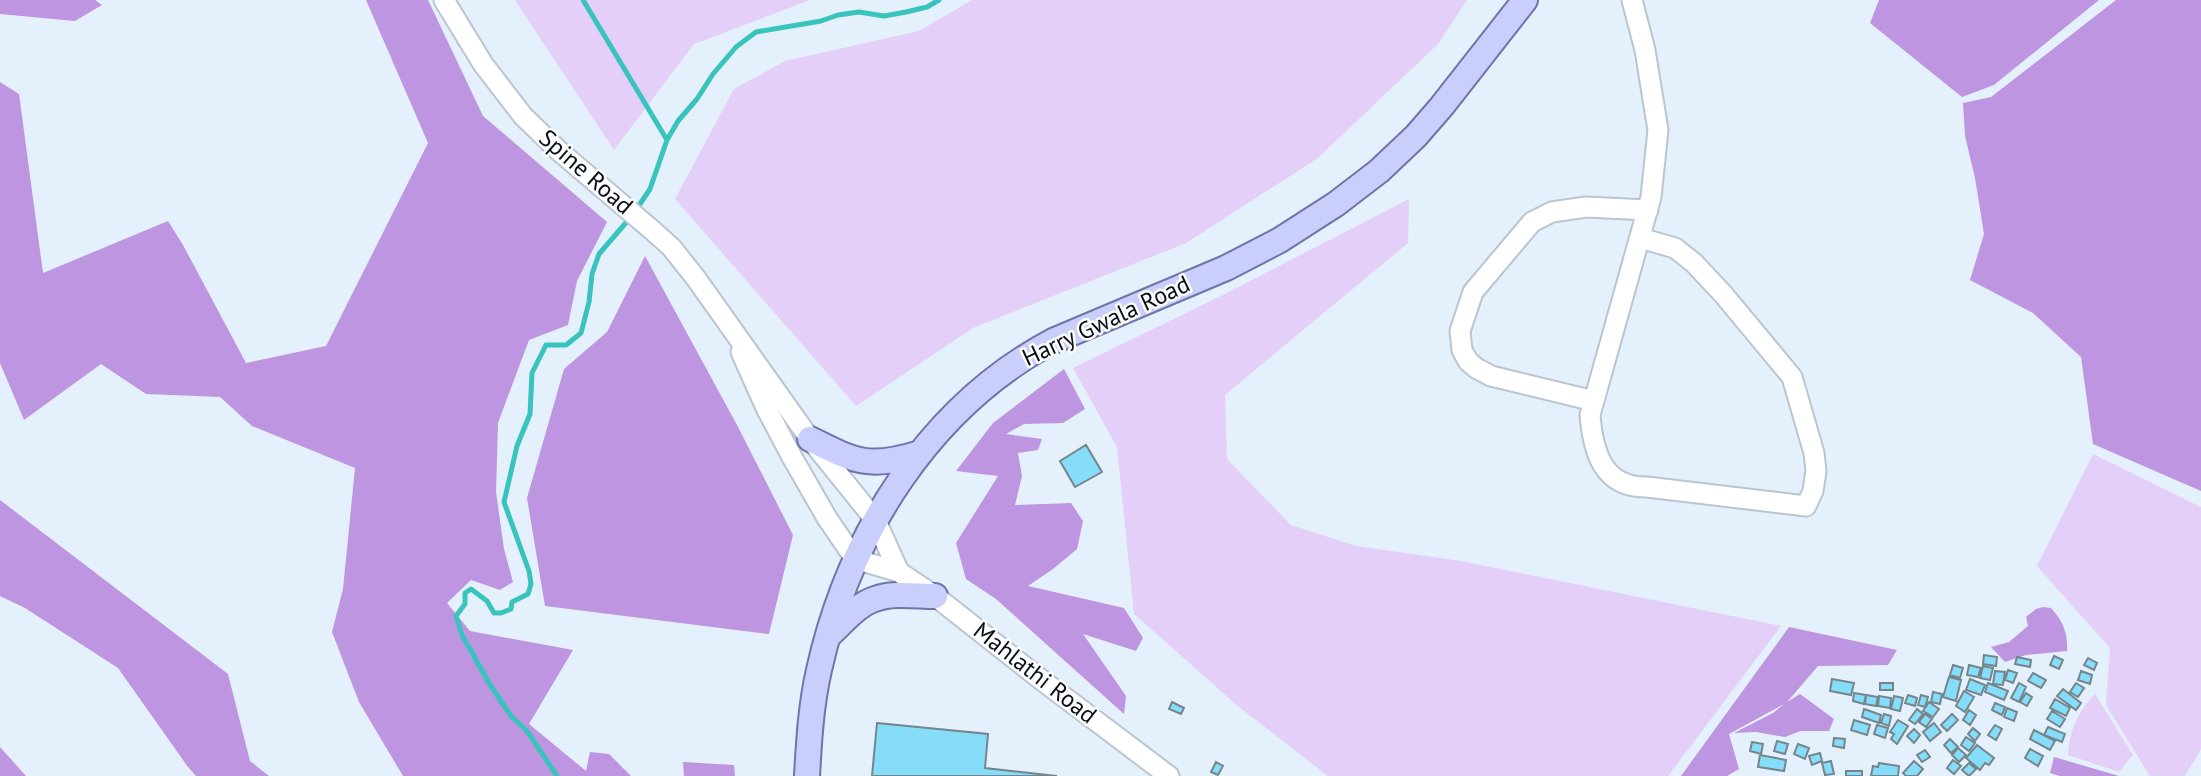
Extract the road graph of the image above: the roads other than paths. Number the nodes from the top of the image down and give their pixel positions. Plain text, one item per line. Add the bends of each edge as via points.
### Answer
1 (443, 0) edge
2 (1525, 0) edge
3 (1632, 0) edge
4 (1648, 210) junction
5 (1640, 238) junction
6 (736, 337) junction
7 (1594, 401) junction
8 (810, 439) junction
9 (920, 453) junction
10 (876, 521) junction
11 (855, 559) junction
12 (899, 572) junction
13 (935, 596) junction
14 (828, 636) junction
15 (807, 776) edge
16 (1169, 776) edge

1 - 6 street, Spine Road via 523,116 671,247
2 - 9 main road, Harry Gwala Road via 1416,136 1336,204 1226,268 1029,353 959,409
3 - 4 street via 1658,130
4 - 5 street
4 - 7 street via 1586,207 1552,212 1532,222 1473,292 1460,331 1468,361 1491,376
5 - 7 street
5 - 7 street via 1675,248 1694,263 1792,377 1814,453 1815,485 1808,504 1632,488 1610,476 1595,449 1590,415
6 - 8 street, Spine Road
6 - 11 street, Spine Road via 772,419 827,519
8 - 9 main road via 847,458 876,463
8 - 10 street, Spine Road
9 - 10 main road, Harry Gwala Road
10 - 11 main road, Harry Gwala Road
10 - 12 street
11 - 12 street, Mahlathi Road
11 - 14 main road, Harry Gwala Road
12 - 13 street, Mahlathi Road
13 - 14 main road via 874,599
13 - 16 street, Mahlathi Road
14 - 15 main road, Harry Gwala Road via 809,728

